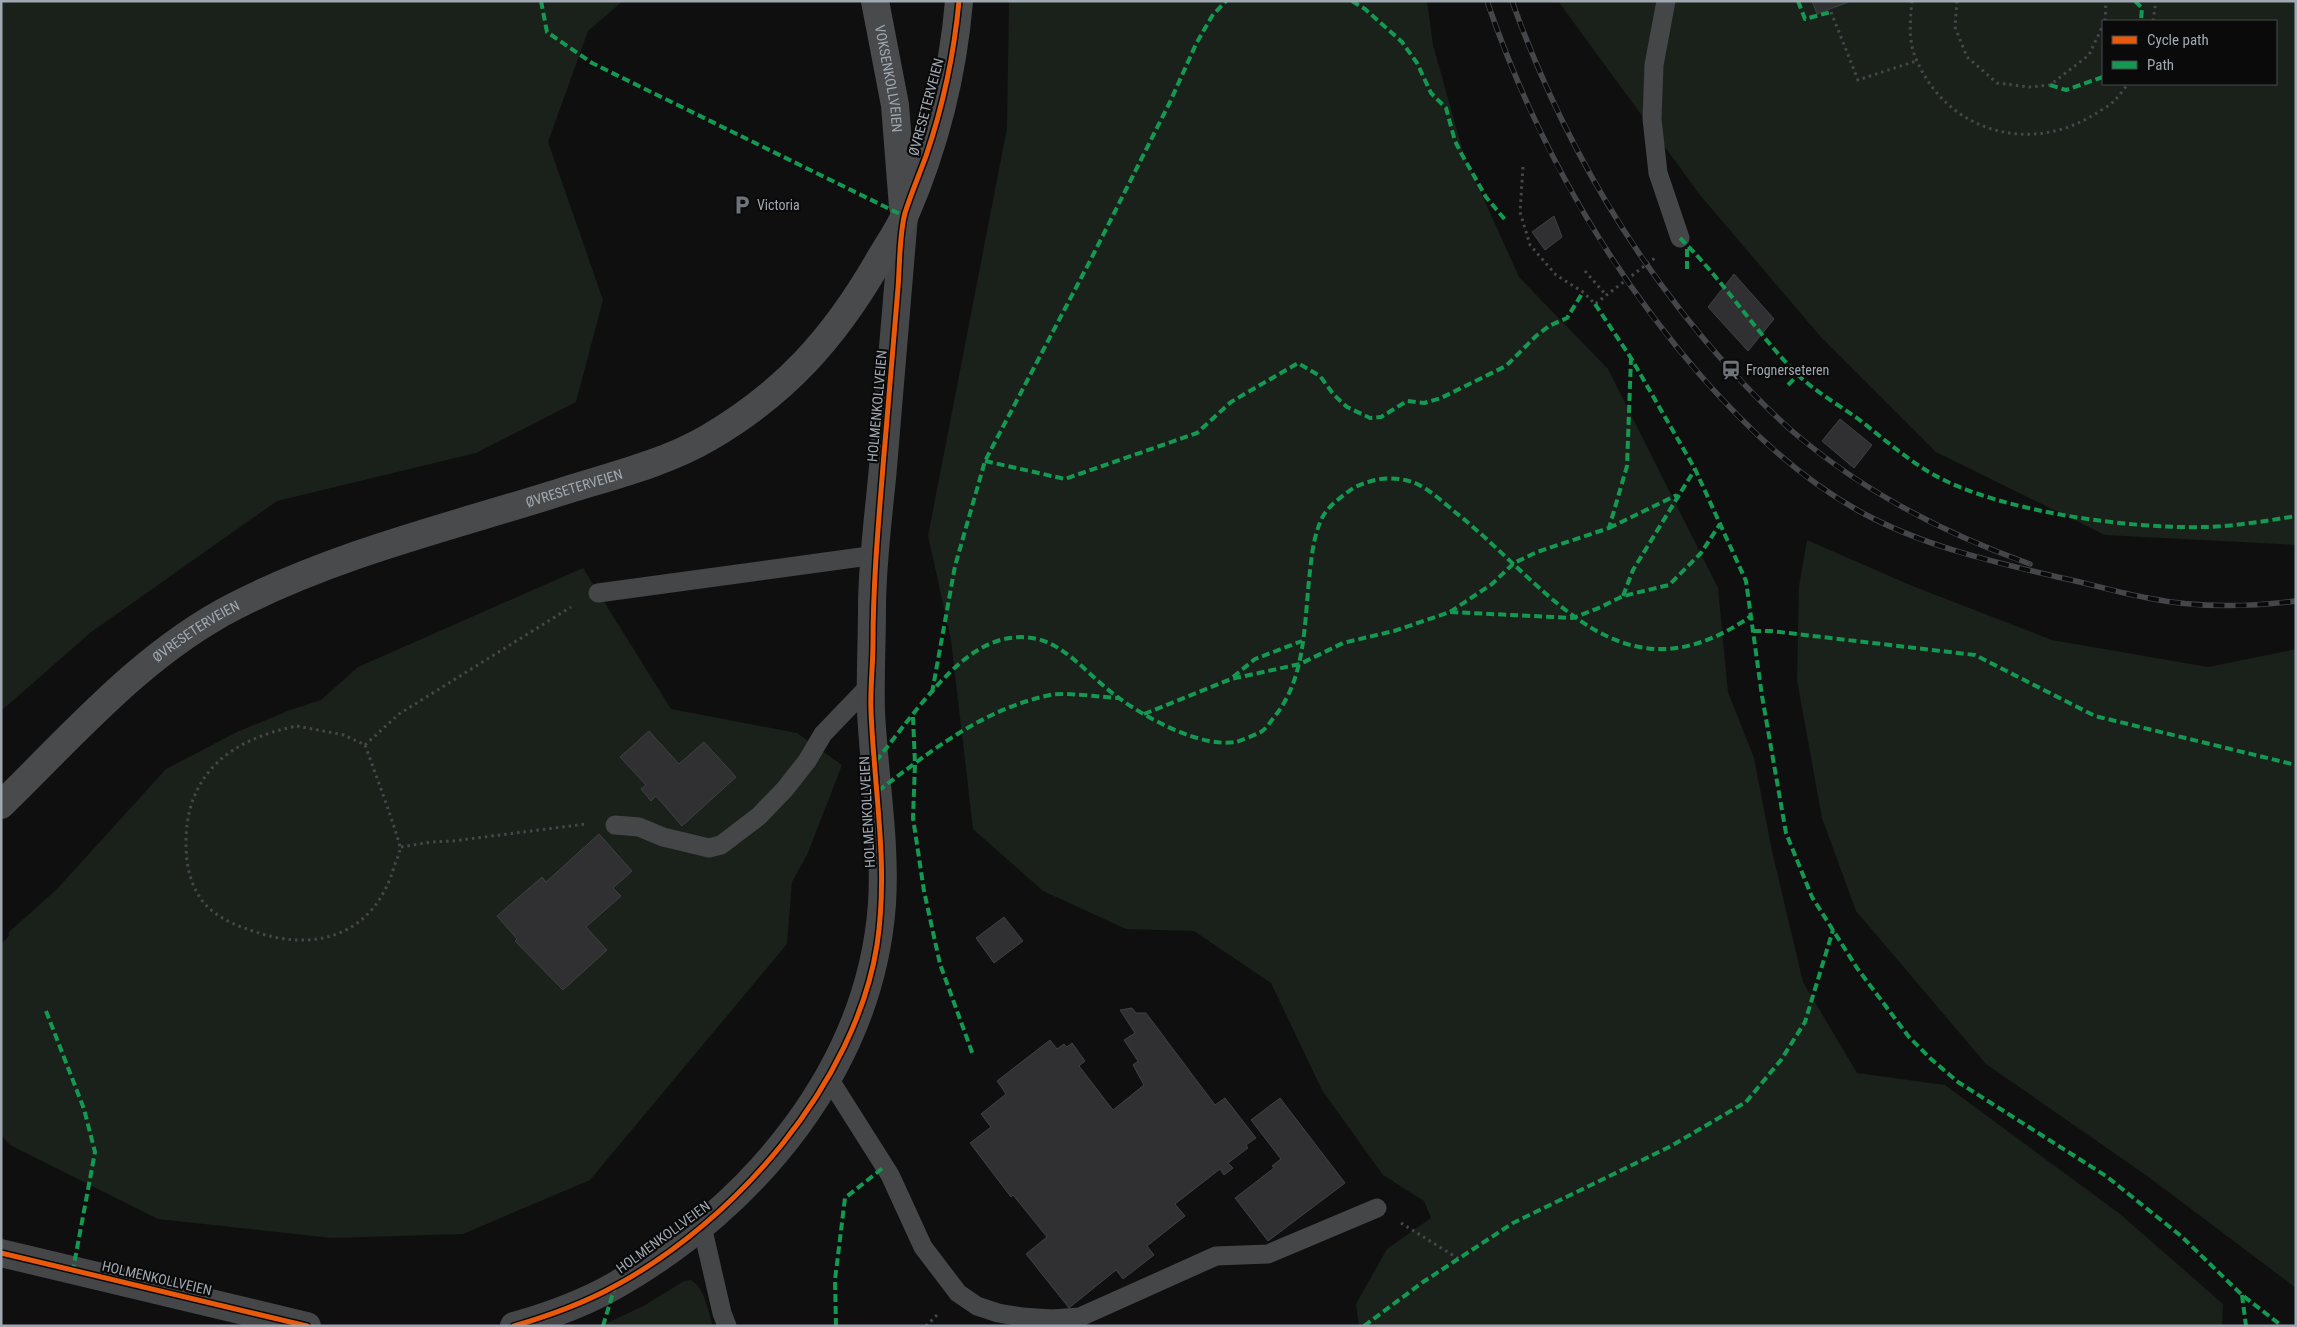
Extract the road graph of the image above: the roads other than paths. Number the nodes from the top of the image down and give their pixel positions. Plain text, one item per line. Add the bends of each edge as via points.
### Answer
1 (875, 1) edge
2 (959, 1) edge
3 (1666, 1) edge
4 (904, 216) junction
5 (1680, 238) road end
6 (876, 555) junction
7 (598, 592) road end
8 (871, 684) junction
9 (1, 805) edge
10 (615, 825) road end
11 (828, 1077) junction
12 (1377, 1208) road end
13 (702, 1226) junction
14 (1, 1253) edge
15 (307, 1326) edge
16 (514, 1326) edge
17 (727, 1326) edge

1 - 4 main road, VOKSENKOLLVEIEN via 895,105
2 - 4 main road, ØVRESETERVEIEN via 956,39 946,89
3 - 5 lane via 1654,65 1652,119 1658,173
4 - 6 street, HOLMENKOLLVEIEN
4 - 9 main road, ØVRESETERVEIEN via 841,322 811,358 775,392 739,419 705,440 654,462 377,549 310,573 234,607 200,626 127,681
6 - 7 lane
6 - 8 street, HOLMENKOLLVEIEN
8 - 10 lane via 823,734 785,790 759,816 721,845 708,848 639,827
8 - 11 street, HOLMENKOLLVEIEN via 881,824 882,903 864,1000
11 - 12 lane via 890,1175 928,1255 958,1293 977,1306 998,1313 1037,1318 1080,1317 1216,1256 1268,1254
11 - 13 street, HOLMENKOLLVEIEN via 782,1146
13 - 16 street, HOLMENKOLLVEIEN via 614,1286 580,1303
13 - 17 lane
14 - 15 street, HOLMENKOLLVEIEN

